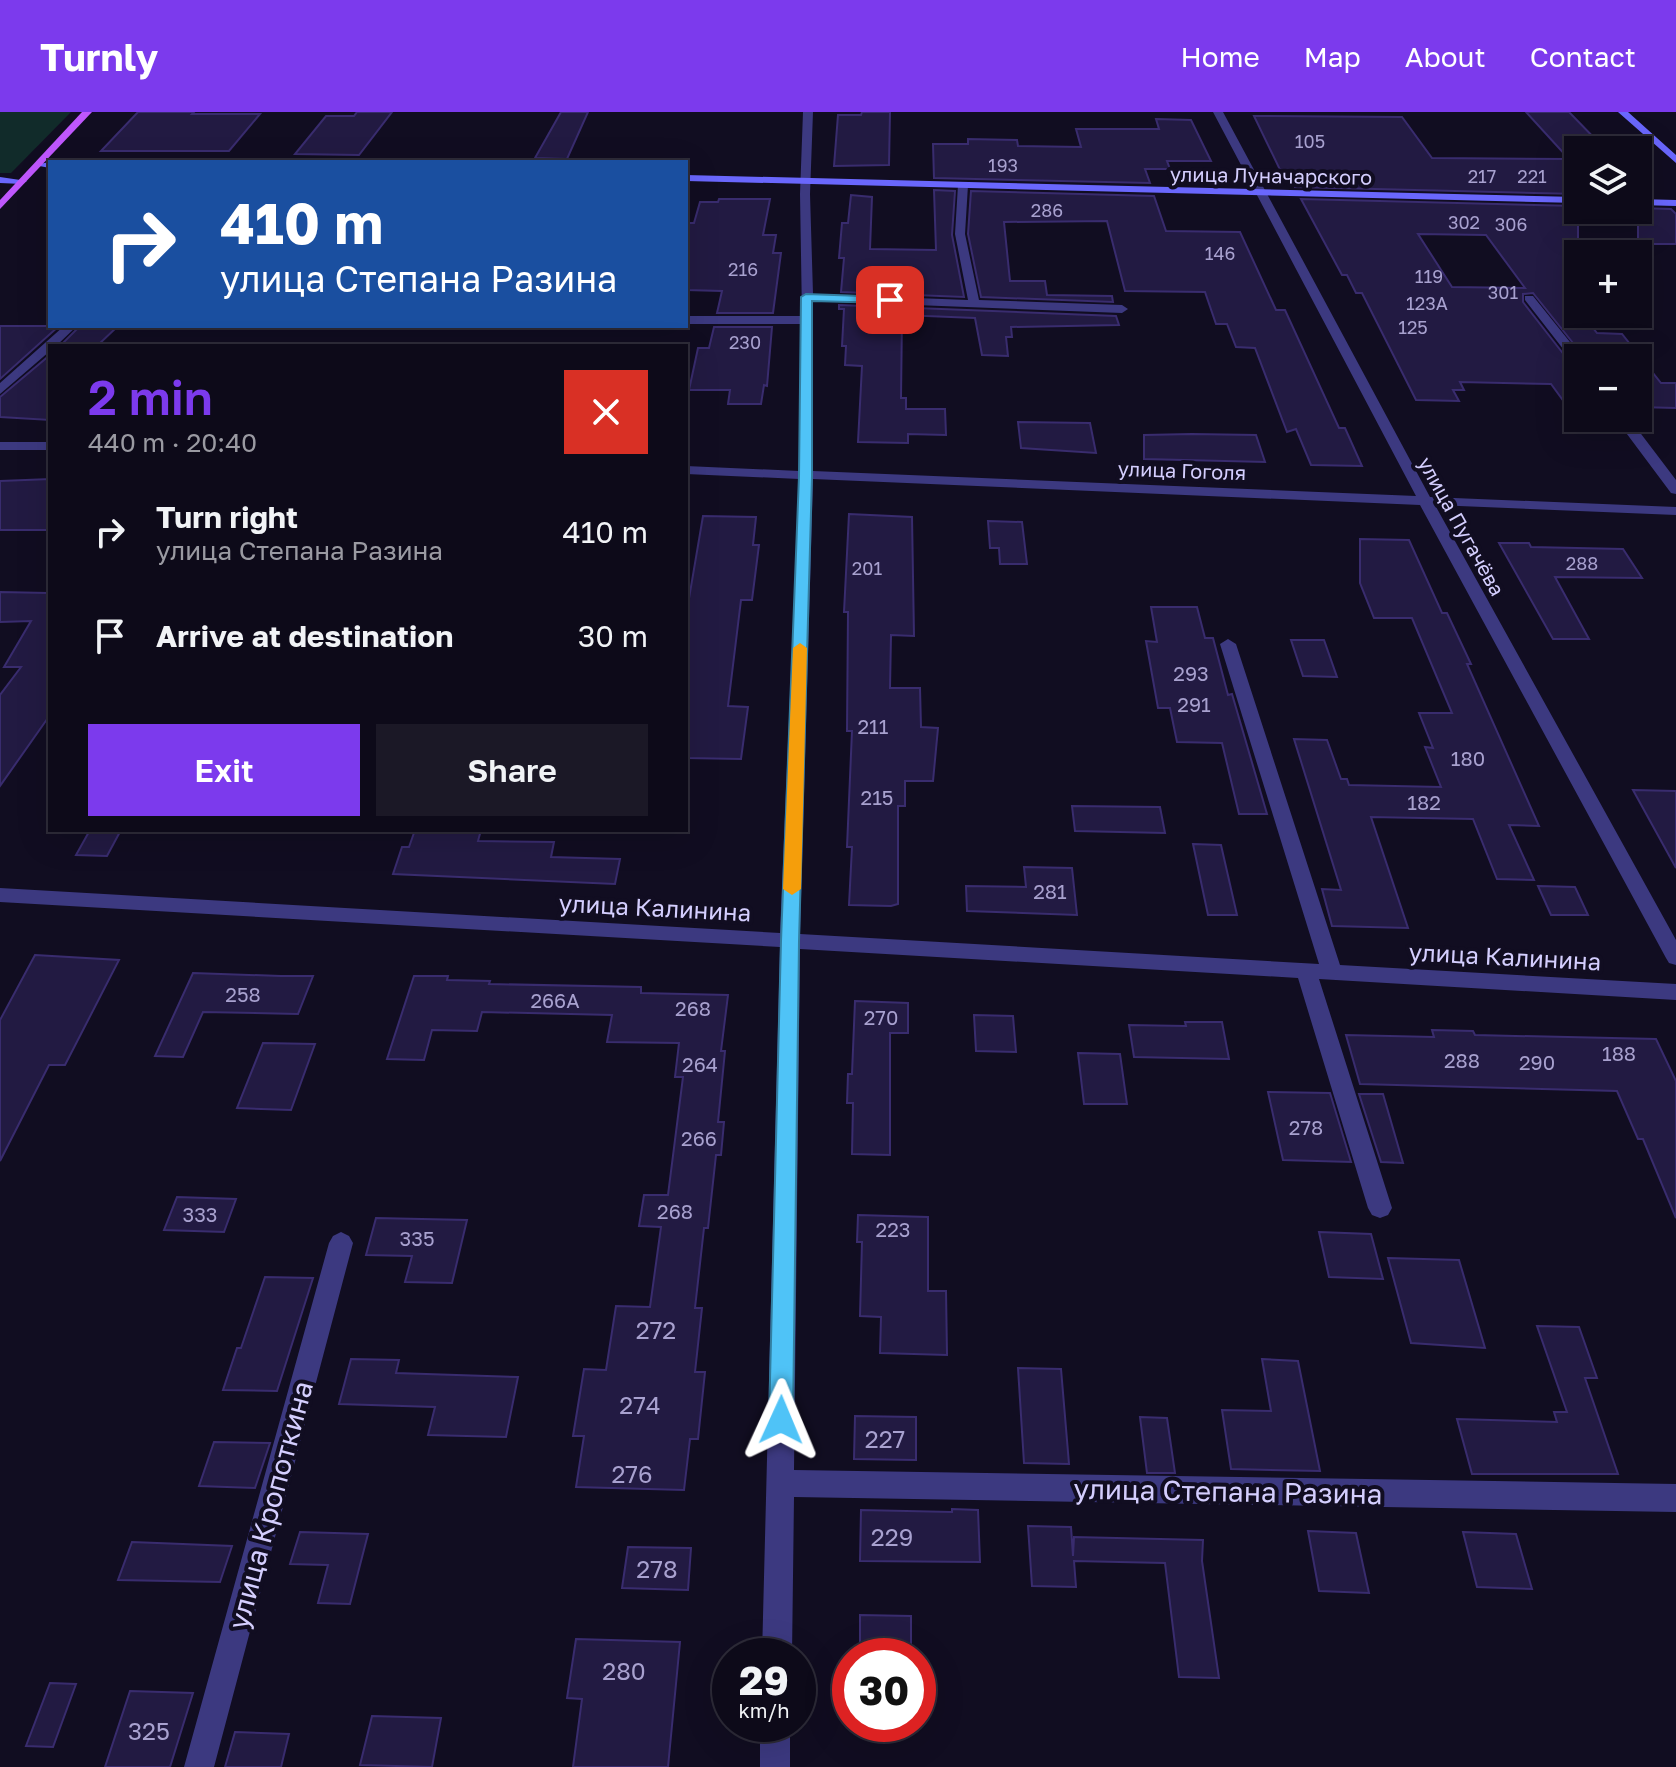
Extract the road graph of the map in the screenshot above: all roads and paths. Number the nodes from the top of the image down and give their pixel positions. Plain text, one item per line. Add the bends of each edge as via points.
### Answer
1 (87, 112) edge
2 (808, 112) edge
3 (1218, 112) edge
4 (1623, 112) edge
5 (48, 160) edge
6 (1676, 160) edge
7 (44, 165) edge
8 (688, 178) edge
9 (0, 180) edge
10 (22, 181) junction
11 (806, 181) junction
12 (963, 185) junction
13 (1259, 193) junction
14 (1564, 200) edge
15 (1652, 202) edge
16 (1676, 203) edge
17 (0, 206) edge
18 (806, 297) junction
19 (1529, 298) dead end
20 (974, 303) junction
21 (1122, 309) dead end
22 (688, 320) edge
23 (808, 320) junction
24 (69, 328) edge
25 (51, 344) edge
26 (1565, 344) edge
27 (48, 347) edge
28 (0, 390) edge
29 (1632, 432) edge
30 (0, 446) edge
31 (48, 446) edge
32 (688, 470) edge
33 (806, 476) junction
34 (1676, 490) edge
35 (1425, 500) junction
36 (1676, 511) edge
37 (1228, 644) dead end
38 (0, 895) edge
39 (790, 941) junction
40 (1676, 958) edge
41 (1306, 971) junction
42 (1332, 972) junction
43 (1676, 992) edge
44 (1380, 1208) dead end
45 (341, 1243) dead end
46 (780, 1483) junction
47 (1676, 1498) edge
48 (777, 1638) edge
49 (775, 1742) edge
50 (199, 1767) edge
51 (775, 1767) edge

1 - 5 main road
2 - 11 street
3 - 13 street, улица Пугачёва
4 - 6 main road
7 - 10 main road
8 - 11 main road, улица Луначарского
9 - 10 main road
10 - 17 main road
11 - 12 main road, улица Луначарского
11 - 18 street
12 - 13 main road, улица Луначарского
12 - 20 street via 960,234
13 - 14 main road, улица Луначарского
13 - 35 street, улица Пугачёва
15 - 16 main road
18 - 20 street
18 - 23 street
19 - 26 street
20 - 21 street
22 - 23 street
23 - 33 street
24 - 25 street
27 - 28 street
29 - 34 street
30 - 31 street
32 - 33 street, улица Гоголя
33 - 35 street, улица Гоголя
33 - 39 street
35 - 36 street, улица Гоголя
35 - 40 street, улица Пугачёва
37 - 42 street
38 - 39 street, улица Калинина
39 - 41 street, улица Калинина
39 - 46 street
41 - 42 street, улица Калинина
41 - 44 street
42 - 43 street, улица Калинина
45 - 50 street, улица Кропоткина
46 - 47 street, улица Степана Разина
46 - 48 street
49 - 51 street

